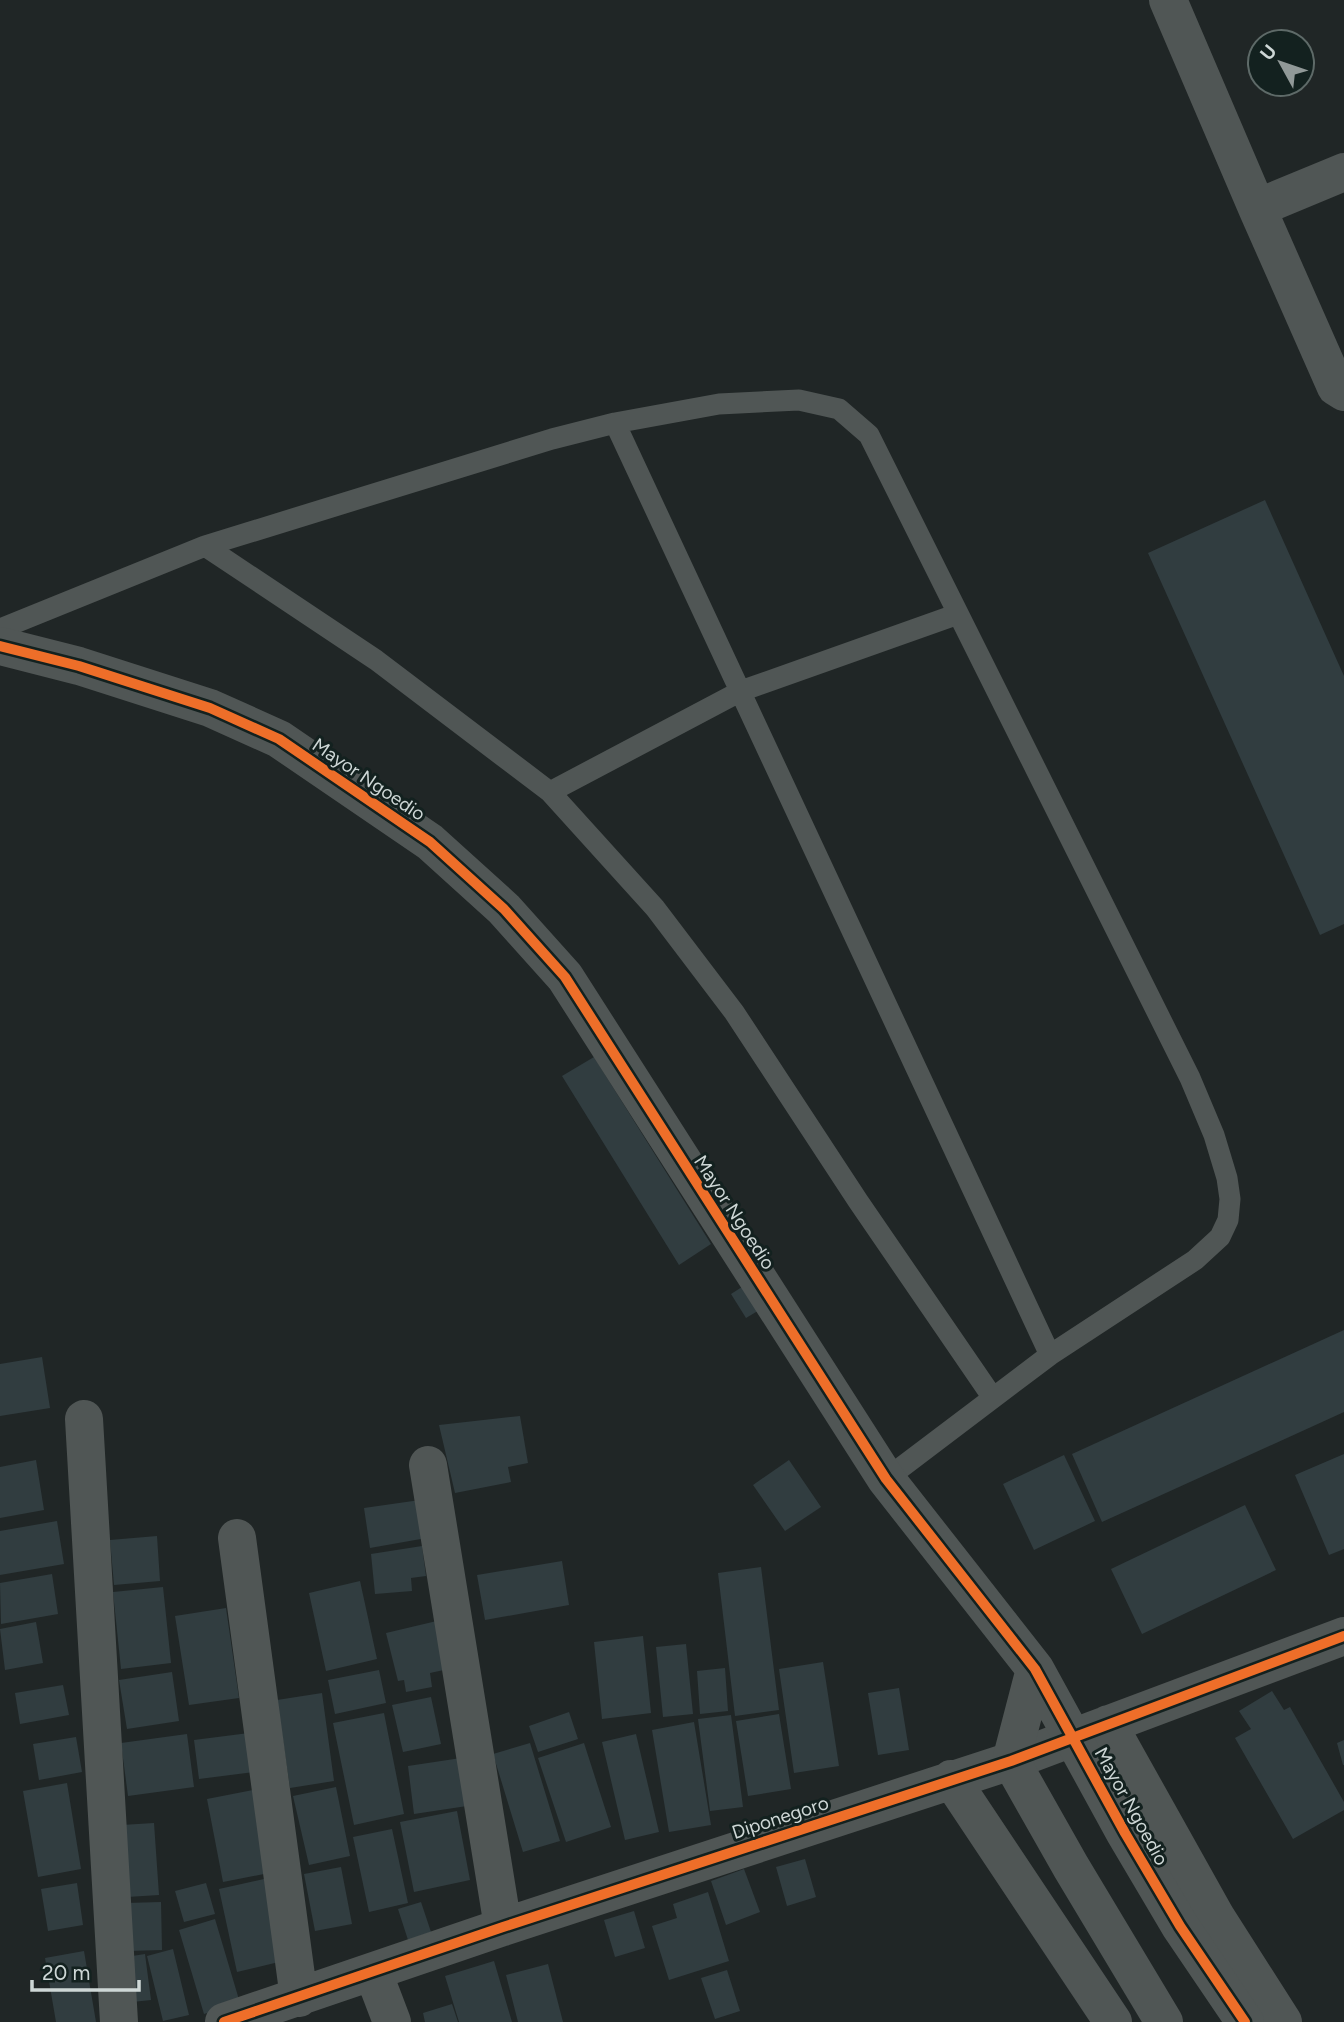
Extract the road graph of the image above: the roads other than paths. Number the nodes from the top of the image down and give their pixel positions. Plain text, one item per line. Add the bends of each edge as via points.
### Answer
1 (1168, 0) edge
2 (1344, 172) edge
3 (1257, 208) junction
4 (1344, 392) edge
5 (615, 423) junction
6 (205, 546) junction
7 (958, 614) junction
8 (0, 629) edge
9 (0, 646) edge
10 (741, 691) junction
11 (550, 792) junction
12 (1050, 1355) junction
13 (993, 1398) junction
14 (84, 1419) dead end
15 (428, 1465) dead end
16 (886, 1479) junction
17 (237, 1538) dead end
18 (1344, 1636) edge
19 (1035, 1669) junction
20 (1091, 1730) junction
21 (1011, 1761) junction
22 (951, 1779) junction
23 (503, 1927) junction
24 (373, 1972) junction
25 (299, 1998) junction
26 (119, 2022) edge
27 (224, 2022) edge
28 (392, 2022) edge
29 (1113, 2022) edge
30 (1164, 2022) edge
31 (1245, 2022) edge
32 (1283, 2022) edge

1 - 3 street
2 - 3 street
3 - 4 street via 1336,387
5 - 6 lane
5 - 7 lane via 719,404 771,400 799,400 839,409 869,435
5 - 10 lane
6 - 8 lane
6 - 11 lane via 376,660
7 - 10 lane
7 - 12 lane via 1190,1078 1214,1135 1230,1199 1220,1237 1195,1260
9 - 16 street, Mayor Ngoedio via 210,708 279,739 430,842 504,909 565,977
10 - 11 lane
10 - 12 lane
11 - 13 lane via 655,908 734,1012
12 - 13 lane
13 - 16 lane
14 - 26 street
15 - 23 street
16 - 19 street, Mayor Ngoedio
17 - 25 street
18 - 20 street, Diponegoro
19 - 20 street, Mayor Ngoedio
19 - 21 street
20 - 21 street, Diponegoro
20 - 31 street, Mayor Ngoedio via 1125,1833
20 - 32 street
21 - 22 street, Diponegoro
21 - 30 street
22 - 23 street, Diponegoro
22 - 29 street
23 - 24 street, Diponegoro
24 - 25 street, Diponegoro
24 - 28 street
25 - 27 street, Diponegoro

